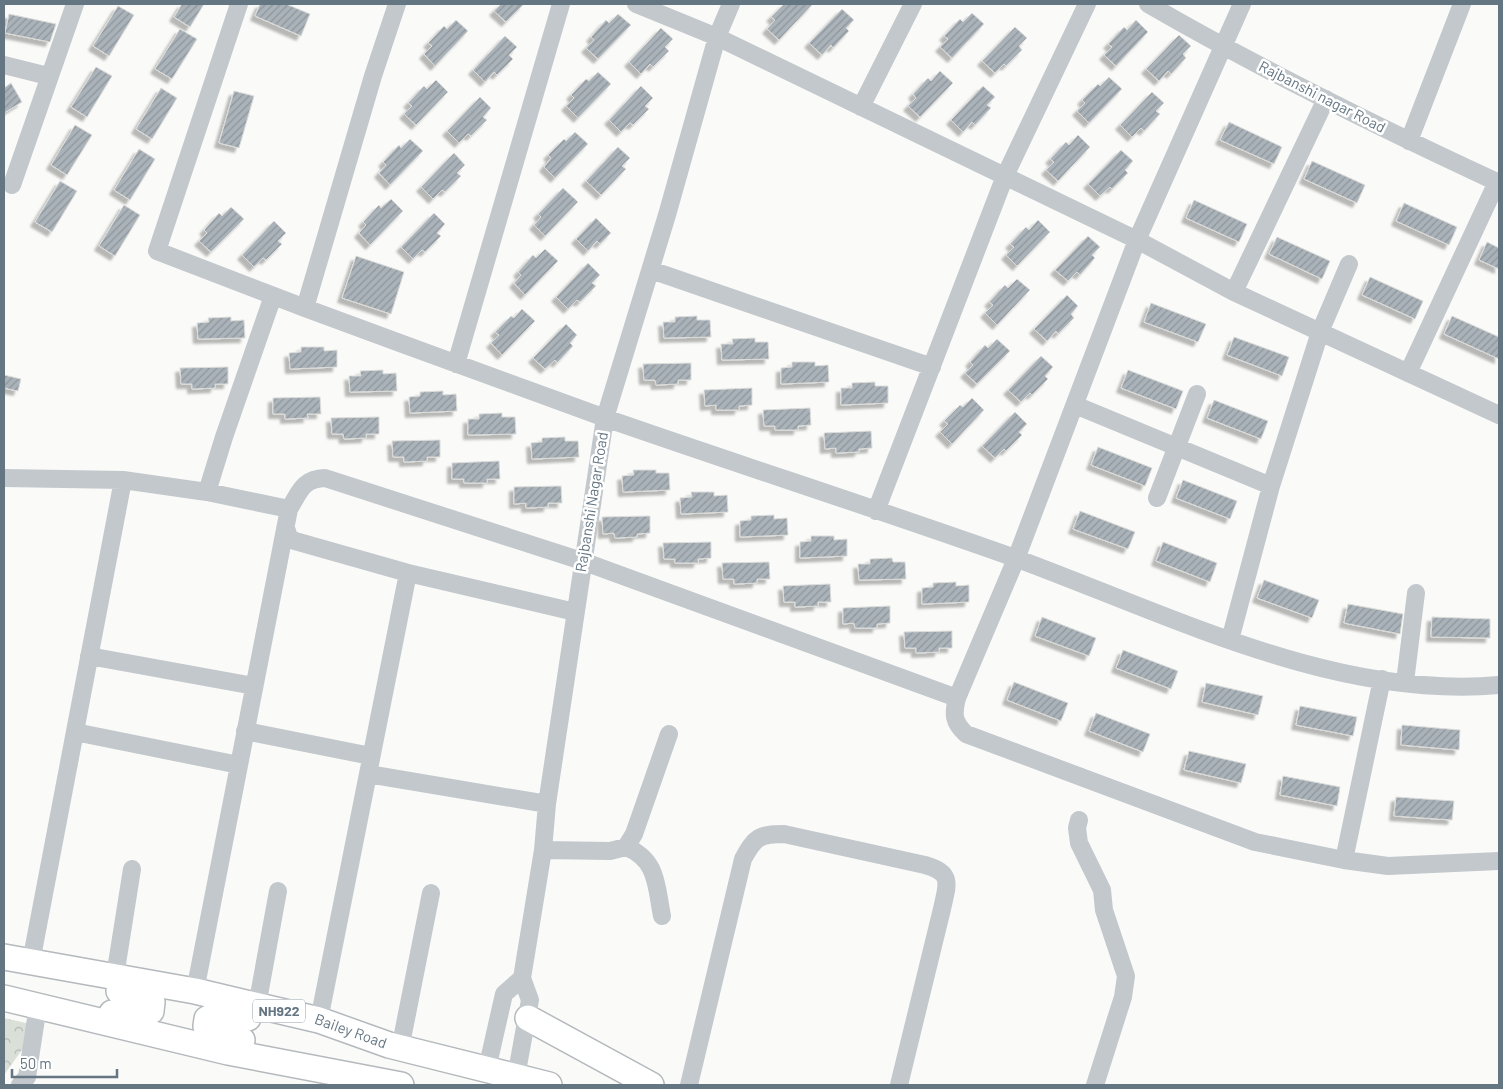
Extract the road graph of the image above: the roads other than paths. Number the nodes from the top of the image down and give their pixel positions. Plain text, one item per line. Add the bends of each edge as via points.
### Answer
1 (75, 4) edge
2 (239, 4) edge
3 (397, 4) edge
4 (561, 4) edge
5 (636, 4) edge
6 (731, 4) edge
7 (913, 4) edge
8 (1087, 4) edge
9 (1148, 4) edge
10 (1242, 4) edge
11 (1462, 4) edge
12 (718, 37) junction
13 (1223, 47) junction
14 (4, 65) edge
15 (48, 76) junction
16 (1326, 99) junction
17 (861, 106) junction
18 (1409, 141) junction
19 (1005, 176) junction
20 (1498, 182) edge
21 (12, 185) dead end
22 (1137, 240) junction
23 (1349, 264) dead end
24 (651, 270) junction
25 (1234, 292) junction
26 (274, 296) junction
27 (306, 308) junction
28 (1320, 332) junction
29 (456, 364) junction
30 (932, 368) junction
31 (1408, 373) junction
32 (1197, 394) dead end
33 (1074, 405) junction
34 (1499, 415) edge
35 (605, 418) junction
36 (1176, 446) junction
37 (4, 478) edge
38 (123, 480) junction
39 (1271, 486) junction
40 (207, 492) junction
41 (1157, 498) dead end
42 (289, 510) junction
43 (876, 511) junction
44 (286, 528) junction
45 (1016, 559) junction
46 (582, 561) junction
47 (408, 573) junction
48 (1416, 593) dead end
49 (575, 612) junction
50 (1230, 640) junction
51 (89, 656) junction
52 (1382, 679) junction
53 (1405, 682) junction
54 (254, 686) junction
55 (1499, 686) edge
56 (957, 698) junction
57 (246, 731) junction
58 (75, 732) junction
59 (669, 734) dead end
60 (371, 756) junction
61 (239, 765) junction
62 (368, 774) junction
63 (547, 804) junction
64 (1079, 820) dead end
65 (626, 847) junction
66 (543, 850) junction
67 (1344, 860) junction
68 (1499, 861) edge
69 (132, 869) dead end
70 (278, 891) dead end
71 (431, 892) dead end
72 (662, 916) dead end
73 (4, 957) edge
74 (31, 962) junction
75 (4, 967) edge
76 (115, 976) junction
77 (522, 978) junction
78 (195, 991) junction
79 (4, 998) edge
80 (257, 1006) junction
81 (48, 1008) junction
82 (528, 1018) junction
83 (319, 1020) junction
84 (394, 1047) junction
85 (487, 1069) junction
86 (356, 1076) junction
87 (516, 1077) junction
88 (20, 1085) edge
89 (401, 1085) edge
90 (549, 1085) edge
91 (651, 1085) edge
92 (689, 1085) edge
93 (899, 1085) edge
94 (1095, 1085) edge

1 - 15 street
2 - 26 street via 157,251
3 - 27 street
4 - 29 street
5 - 12 street
6 - 12 street
7 - 17 street
8 - 19 street
9 - 13 street, Rajbanshi nagar Road
10 - 13 street
11 - 18 street
12 - 17 street
12 - 24 street, Rajbanshi Nagar Road
13 - 16 street, Rajbanshi nagar Road
13 - 22 street
14 - 15 street
15 - 21 street
16 - 18 street, Rajbanshi nagar Road
16 - 25 street
17 - 19 street
18 - 20 street, Rajbanshi nagar Road
19 - 22 street
19 - 30 street
20 - 31 street
22 - 25 street
22 - 33 street
23 - 28 street
24 - 30 street
24 - 35 street, Rajbanshi Nagar Road
25 - 28 street
26 - 27 street
26 - 40 street
27 - 29 street
28 - 31 street
28 - 39 street
29 - 35 street
30 - 43 street
31 - 34 street
32 - 36 street
33 - 36 street
33 - 45 street
35 - 43 street
35 - 46 street, Rajbanshi Nagar Road
36 - 39 street
36 - 41 street
37 - 38 street
38 - 40 street
38 - 51 street
39 - 50 street
40 - 42 street
42 - 44 street
42 - 46 street via 306,482 325,478
43 - 45 street
44 - 47 street via 295,542
44 - 54 street
45 - 50 street
45 - 56 street
46 - 49 street, Rajbanshi Nagar Road
46 - 56 street
47 - 49 street
47 - 60 street
48 - 53 street
49 - 63 street, Rajbanshi Nagar Road
50 - 52 street via 1294,662
51 - 54 street
51 - 58 street
52 - 53 street
52 - 67 street
53 - 55 street via 1473,688
54 - 57 street
56 - 67 street via 954,714 957,725 966,734 1255,842
57 - 60 street
57 - 61 street
58 - 61 street
58 - 74 street
59 - 65 street via 634,834
60 - 62 street
61 - 78 street
62 - 63 street
62 - 83 street
63 - 66 street, Rajbanshi Nagar Road
64 - 94 street via 1079,843 1102,890 1104,910 1126,976 1123,997
65 - 66 street via 610,851
65 - 72 street via 649,863
66 - 77 street, Rajbanshi Nagar Road
67 - 68 street via 1388,866
69 - 76 street
70 - 80 street
71 - 84 street
73 - 74 highway, Bailey Road / NH922
74 - 76 highway, Bailey Road / NH922
75 - 81 highway via 143,996 150,999 152,1007 145,1014
76 - 78 highway, Bailey Road / NH922
77 - 82 street, Rajbanshi Nagar Road via 530,1000
77 - 85 street via 504,994
78 - 80 highway, Bailey Road / NH922
79 - 81 highway
80 - 83 highway, Bailey Road / NH922
81 - 86 highway via 228,1052
81 - 88 street via 27,1077
82 - 87 street, Rajbanshi Nagar Road
82 - 91 highway
83 - 84 highway, Bailey Road / NH922
84 - 85 highway, Bailey Road / NH922
84 - 86 highway via 225,1014 206,1019 206,1026 214,1032
85 - 87 highway, Bailey Road / NH922
86 - 89 highway
87 - 90 highway, Bailey Road / NH922
92 - 93 street via 743,859 751,844 760,836 770,834 784,834 924,865 944,873 947,880 942,909

